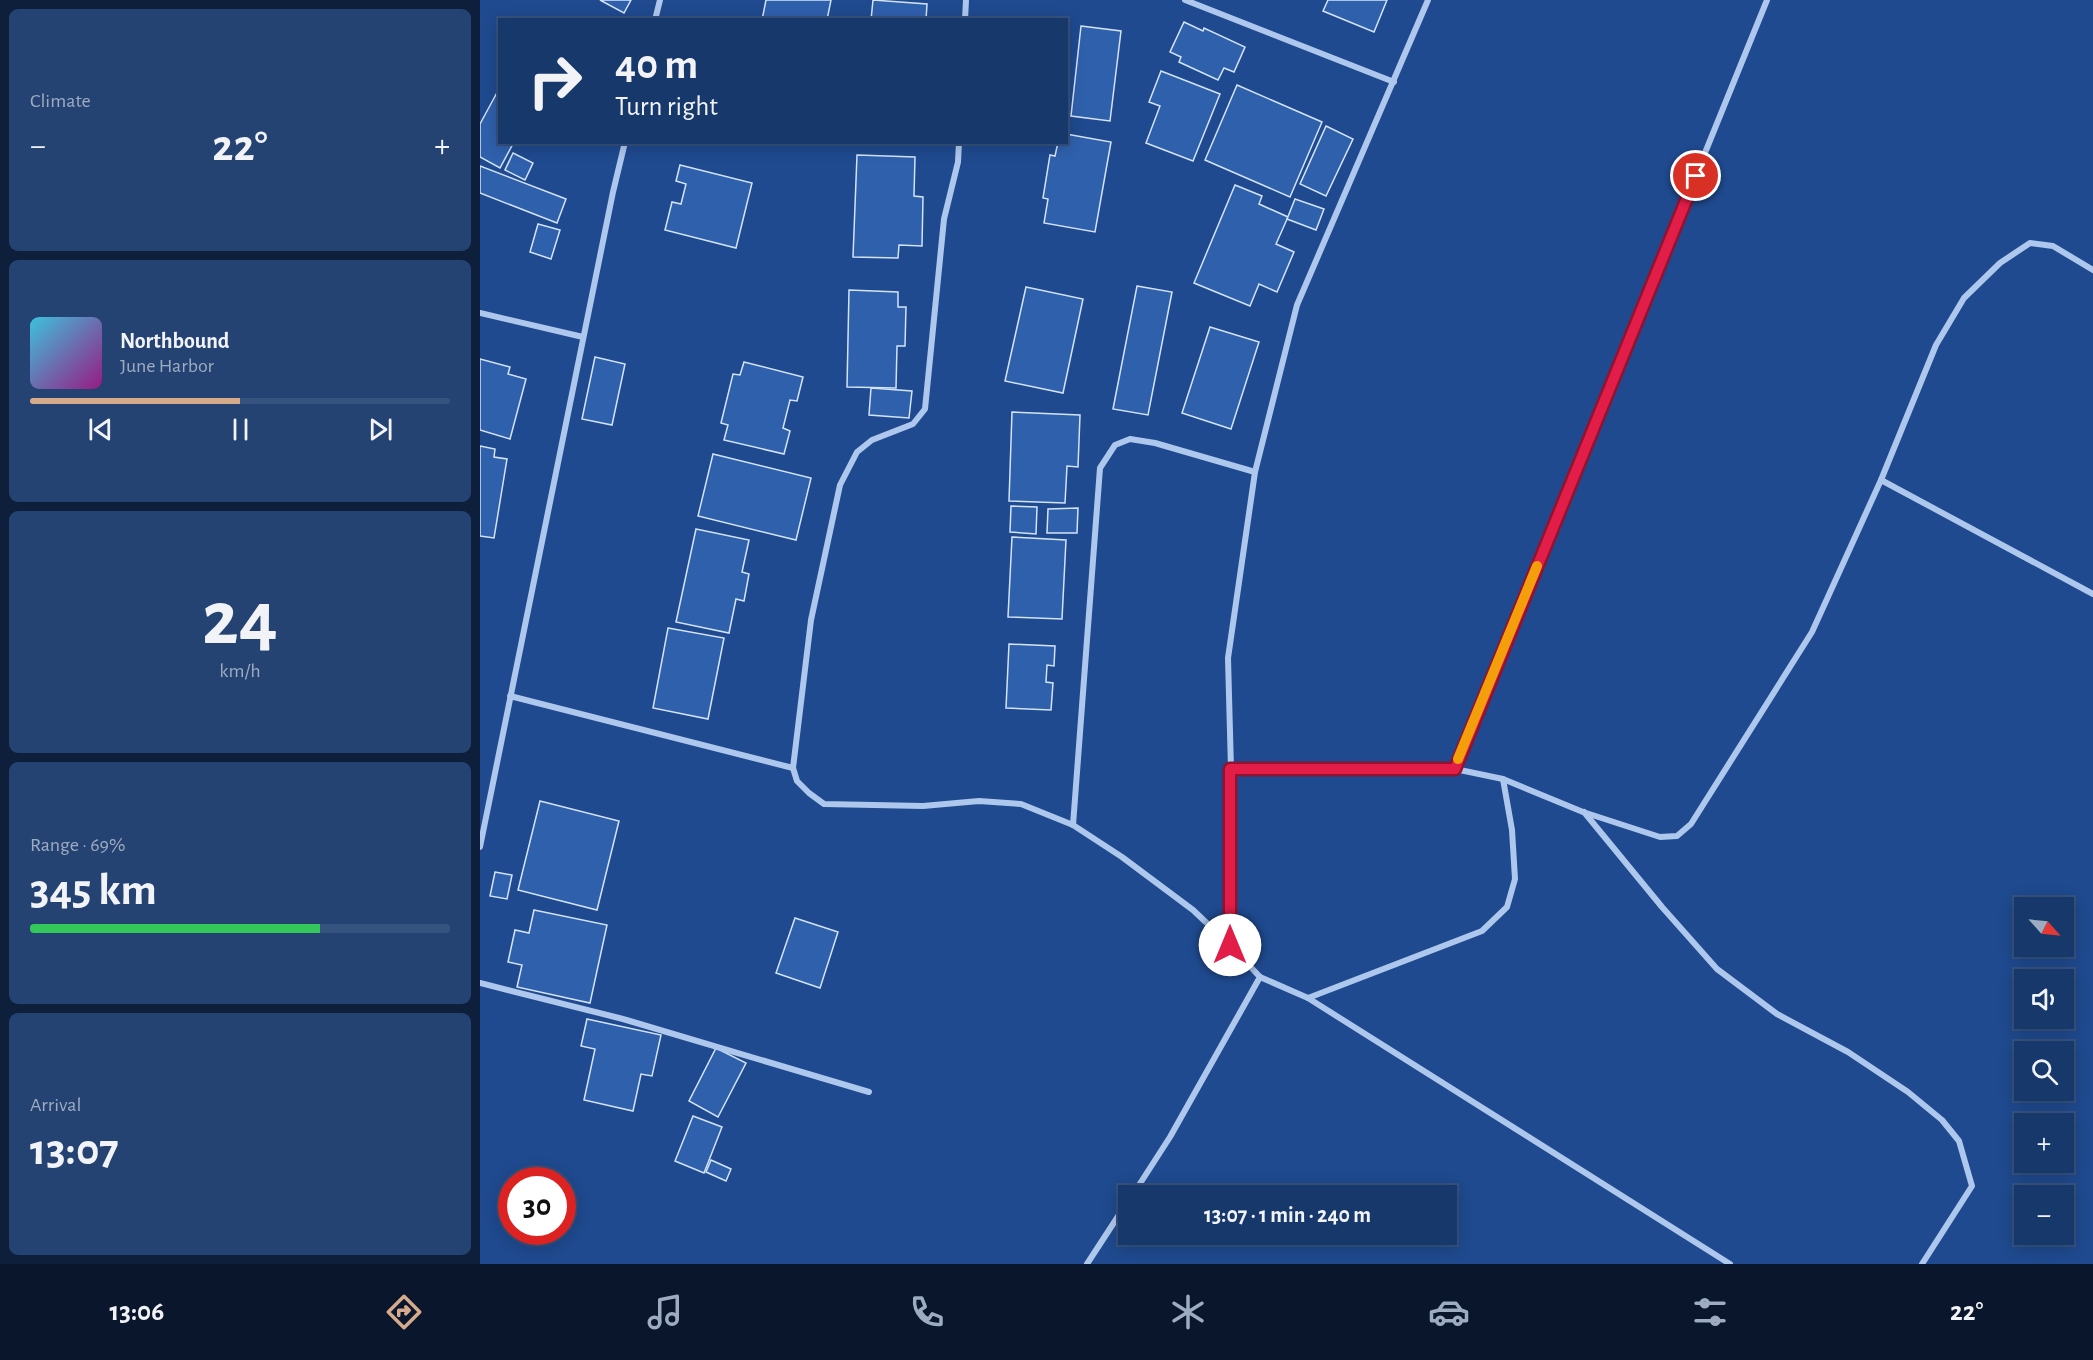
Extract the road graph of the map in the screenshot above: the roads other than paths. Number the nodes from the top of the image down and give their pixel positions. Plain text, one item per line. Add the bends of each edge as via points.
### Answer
1 (660, 0) edge
2 (966, 0) edge
3 (1185, 0) edge
4 (1428, 0) edge
5 (1767, 0) edge
6 (656, 18) edge
7 (965, 18) edge
8 (1394, 82) junction
9 (625, 144) edge
10 (959, 144) edge
11 (2093, 270) edge
12 (480, 313) edge
13 (583, 337) junction
14 (1254, 472) junction
15 (1881, 480) junction
16 (2093, 594) edge
17 (510, 696) junction
18 (793, 768) junction
19 (1230, 769) junction
20 (1455, 769) junction
21 (1503, 779) junction
22 (1583, 812) junction
23 (1073, 825) junction
24 (480, 847) edge
25 (1230, 945) junction
26 (1260, 976) junction
27 (480, 983) edge
28 (1308, 999) junction
29 (869, 1092) dead end
30 (1139, 1185) edge
31 (1118, 1218) edge
32 (1088, 1264) edge
33 (1730, 1264) edge
34 (1922, 1264) edge

1 - 6 street
2 - 7 street
3 - 8 street
4 - 8 street
5 - 20 street
8 - 14 street via 1297,305
9 - 13 street
10 - 18 street via 944,219 925,409 913,424 872,440 857,452 840,484 811,620
11 - 15 street via 2053,246 2030,243 2000,263 1964,298 1936,345
12 - 13 street
13 - 17 street
14 - 19 street via 1228,658
14 - 23 street via 1130,439 1115,445 1100,468
15 - 16 street
15 - 22 street via 1812,632 1691,824 1677,836 1660,837
17 - 18 street
17 - 24 street
18 - 23 street via 797,781 825,804 1021,804
19 - 20 street
19 - 25 street
20 - 21 street
21 - 22 street
21 - 28 street via 1515,879 1507,907 1482,931
22 - 34 street via 1717,969 1777,1014 1848,1052 1908,1092 1942,1120 1959,1141 1972,1185
23 - 25 street via 1193,910
25 - 26 street
26 - 28 street
26 - 30 street
27 - 29 street via 623,1018
28 - 33 street
31 - 32 street

